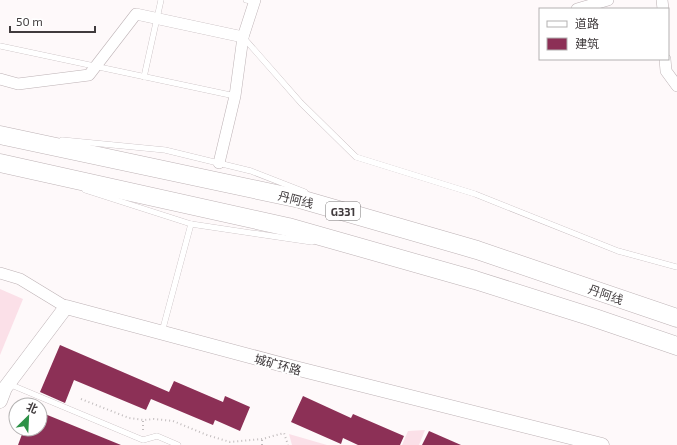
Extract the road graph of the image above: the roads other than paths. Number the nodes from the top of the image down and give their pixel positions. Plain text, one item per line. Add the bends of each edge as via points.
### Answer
1 (161, 0) edge
2 (251, 0) edge
3 (608, 0) edge
4 (580, 8) edge
5 (157, 18) junction
6 (243, 36) junction
7 (0, 46) edge
8 (665, 60) edge
9 (95, 67) junction
10 (144, 77) junction
11 (0, 79) edge
12 (677, 86) edge
13 (235, 96) junction
14 (0, 134) edge
15 (47, 138) dead end
16 (55, 139) dead end
17 (219, 163) junction
18 (3, 164) edge
19 (67, 184) dead end
20 (82, 189) dead end
21 (310, 194) dead end
22 (324, 200) dead end
23 (191, 224) junction
24 (391, 225) junction
25 (315, 243) dead end
26 (323, 244) dead end
27 (378, 252) junction
28 (677, 267) edge
29 (0, 273) edge
30 (66, 307) junction
31 (677, 318) edge
32 (162, 333) junction
33 (677, 346) edge
34 (9, 384) junction
35 (0, 401) edge
36 (142, 442) edge
37 (178, 445) edge
38 (602, 445) edge

1 - 5 lane
2 - 6 street
3 - 4 street
5 - 6 street
5 - 9 street via 136,14
5 - 10 lane
6 - 13 street
6 - 28 lane via 301,103 356,157 475,194 618,251
7 - 9 lane
8 - 12 street via 666,70
9 - 10 lane
9 - 11 street via 89,75 18,84
10 - 13 lane
13 - 17 street
14 - 15 lane
14 - 24 highway, 丹阿线 / G331 via 300,199
16 - 17 lane via 165,150
17 - 21 lane via 251,171
18 - 19 lane
18 - 27 highway, G331 via 288,227
20 - 23 lane
22 - 24 lane
23 - 25 lane
23 - 32 lane
24 - 31 highway, 丹阿线 / G331 via 477,250
26 - 27 lane
27 - 33 highway, G331 via 592,317
29 - 30 street via 20,279
30 - 32 street, 城矿环路
30 - 34 street
32 - 38 street, 城矿环路
34 - 35 street
34 - 36 lane
36 - 37 lane via 157,436

